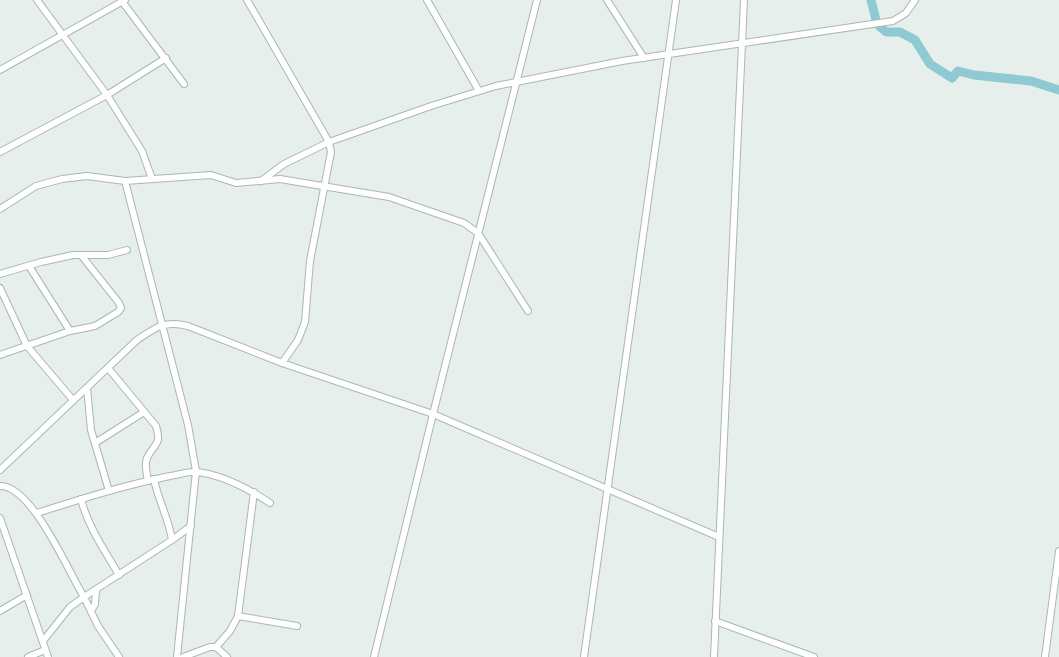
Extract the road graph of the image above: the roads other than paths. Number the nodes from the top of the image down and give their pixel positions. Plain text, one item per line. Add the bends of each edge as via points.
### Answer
1 (37, 0) edge
2 (123, 0) edge
3 (247, 0) edge
4 (427, 0) edge
5 (537, 0) edge
6 (607, 0) edge
7 (676, 0) edge
8 (744, 0) edge
9 (915, 0) edge
10 (62, 34) junction
11 (742, 44) junction
12 (667, 55) junction
13 (166, 58) junction
14 (644, 58) junction
15 (0, 70) edge
16 (516, 82) junction
17 (184, 84) dead end
18 (480, 91) junction
19 (107, 95) junction
20 (329, 142) junction
21 (0, 152) edge
22 (152, 179) junction
23 (125, 181) junction
24 (261, 181) junction
25 (325, 186) junction
26 (0, 210) edge
27 (478, 233) junction
28 (127, 250) dead end
29 (82, 255) junction
30 (28, 266) junction
31 (0, 274) edge
32 (0, 288) edge
33 (528, 310) dead end
34 (162, 325) junction
35 (70, 332) junction
36 (27, 346) junction
37 (0, 355) edge
38 (282, 363) junction
39 (108, 368) junction
40 (87, 388) junction
41 (73, 400) junction
42 (144, 412) junction
43 (433, 414) junction
44 (95, 443) junction
45 (0, 470) edge
46 (196, 472) junction
47 (151, 480) junction
48 (0, 486) edge
49 (608, 488) junction
50 (109, 491) junction
51 (254, 492) junction
52 (81, 499) junction
53 (270, 503) dead end
54 (37, 513) junction
55 (0, 518) edge
56 (192, 526) junction
57 (719, 537) junction
58 (172, 540) junction
59 (1059, 552) edge
60 (119, 575) junction
61 (96, 590) junction
62 (27, 595) junction
63 (84, 597) junction
64 (1, 609) edge
65 (91, 611) junction
66 (238, 616) junction
67 (715, 621) junction
68 (297, 626) dead end
69 (42, 642) junction
70 (216, 646) junction
71 (46, 650) junction
72 (28, 657) edge
73 (48, 657) edge
74 (119, 657) edge
75 (177, 657) edge
76 (183, 657) edge
77 (227, 657) edge
78 (374, 657) edge
79 (584, 657) edge
80 (714, 657) edge
81 (814, 657) edge
82 (1045, 657) edge

1 - 10 street
2 - 10 street
2 - 13 street
3 - 20 street
4 - 18 street
5 - 16 street
6 - 14 street
7 - 12 street
8 - 11 street
9 - 11 street via 906,14 893,21
10 - 15 street
10 - 19 street
11 - 12 street
11 - 57 street
12 - 14 street
12 - 49 street
13 - 17 street
13 - 19 street
14 - 16 street
16 - 18 street
16 - 27 street
18 - 20 street
19 - 21 street
19 - 22 street via 142,151
20 - 24 street via 284,164
20 - 25 street via 331,152
22 - 23 street
22 - 24 street via 211,175 236,183
23 - 26 street via 87,176 62,179 36,186
23 - 34 street
24 - 25 street via 280,180
25 - 27 street via 389,196 464,223
25 - 38 street via 310,261 305,322 298,340
27 - 33 street
27 - 43 street
28 - 29 street via 108,255
29 - 30 street via 73,254
29 - 35 street via 121,308 95,326
30 - 31 street
30 - 35 street
32 - 36 street
34 - 38 street via 174,323 188,326
34 - 39 street via 137,340
34 - 46 street via 188,425
35 - 36 street
36 - 37 street
36 - 41 street
38 - 43 street
39 - 40 street
39 - 42 street
40 - 41 street
40 - 44 street via 91,430
41 - 45 street
42 - 44 street
42 - 47 street via 156,426 158,435 156,447 147,458 146,466
43 - 49 street
43 - 78 street
44 - 50 street
46 - 47 street
46 - 51 street
46 - 56 street
47 - 50 street
47 - 58 street via 170,526
48 - 54 street via 15,491
49 - 57 street
49 - 79 street
50 - 52 street
51 - 53 street
51 - 66 street
52 - 54 street
52 - 60 street via 90,527
54 - 63 street
55 - 62 street
56 - 58 street
56 - 75 street
57 - 67 street
58 - 60 street
59 - 82 street
60 - 61 street
61 - 63 street
61 - 65 street via 95,604
62 - 64 street
62 - 69 street
63 - 65 street
63 - 69 street via 70,608
65 - 74 street
66 - 68 street
66 - 70 street via 230,631
67 - 80 street
67 - 81 street
69 - 71 street
70 - 76 street
70 - 77 street
71 - 72 street
71 - 73 street

